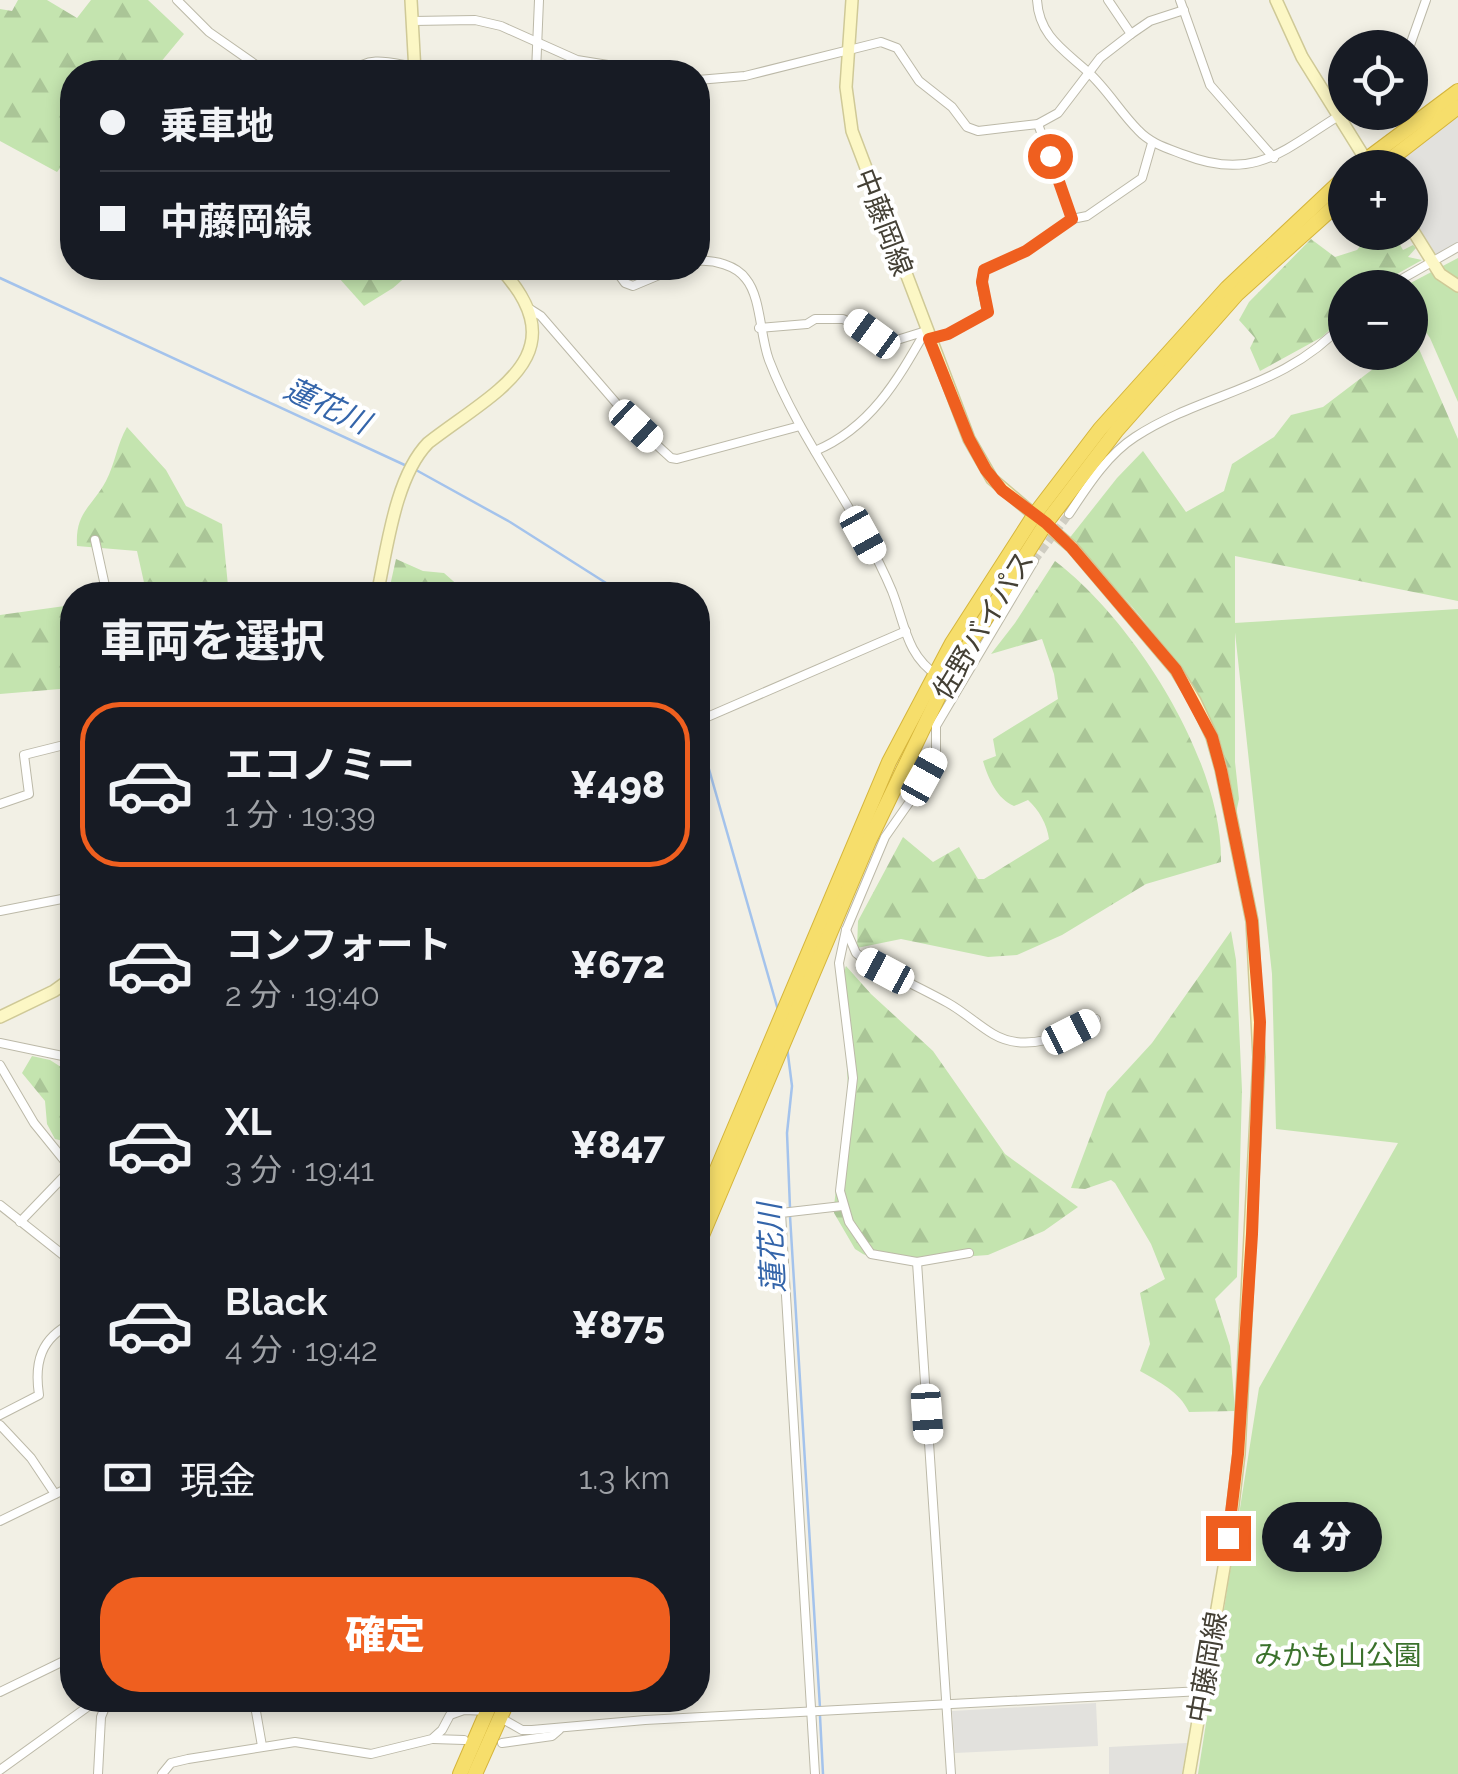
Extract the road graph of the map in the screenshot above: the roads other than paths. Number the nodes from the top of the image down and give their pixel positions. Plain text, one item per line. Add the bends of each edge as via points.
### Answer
1 (177, 0) edge
2 (411, 0) edge
3 (539, 0) edge
4 (852, 0) edge
5 (1037, 0) edge
6 (1108, 0) edge
7 (1276, 0) edge
8 (1426, 0) edge
9 (1182, 5) edge
10 (413, 21) junction
11 (1415, 30) edge
12 (1132, 34) junction
13 (537, 43) junction
14 (846, 49) junction
15 (249, 60) edge
16 (415, 60) edge
17 (536, 60) edge
18 (577, 60) edge
19 (1088, 72) junction
20 (710, 79) edge
21 (1458, 91) edge
22 (1328, 95) edge
23 (1458, 107) edge
24 (1328, 123) edge
25 (1038, 124) junction
26 (1152, 143) junction
27 (1382, 150) edge
28 (1403, 150) edge
29 (1274, 158) junction
30 (1328, 192) edge
31 (1328, 212) edge
32 (1072, 219) junction
33 (1458, 246) edge
34 (1425, 250) edge
35 (1432, 261) junction
36 (710, 263) edge
37 (1417, 270) edge
38 (511, 280) edge
39 (623, 280) edge
40 (647, 280) edge
41 (1458, 286) edge
42 (530, 309) junction
43 (759, 328) junction
44 (928, 335) junction
45 (1328, 341) edge
46 (800, 426) junction
47 (816, 451) junction
48 (1069, 514) tunnel mouth
49 (1041, 518) junction
50 (95, 540) dead end
51 (1034, 561) tunnel mouth
52 (105, 582) edge
53 (381, 582) edge
54 (906, 631) junction
55 (946, 680) junction
56 (710, 716) edge
57 (60, 746) edge
58 (0, 804) edge
59 (60, 899) edge
60 (0, 912) edge
61 (846, 930) junction
62 (60, 987) edge
63 (0, 1016) edge
64 (1096, 1019) dead end
65 (0, 1043) edge
66 (60, 1056) edge
67 (0, 1066) edge
68 (60, 1154) edge
69 (60, 1181) edge
70 (710, 1186) edge
71 (0, 1206) edge
72 (842, 1206) junction
73 (710, 1216) edge
74 (20, 1222) junction
75 (60, 1253) edge
76 (969, 1253) dead end
77 (917, 1262) junction
78 (60, 1330) edge
79 (0, 1414) edge
80 (0, 1425) edge
81 (60, 1492) edge
82 (55, 1494) junction
83 (0, 1520) edge
84 (60, 1663) edge
85 (1202, 1691) junction
86 (0, 1692) edge
87 (946, 1705) junction
88 (80, 1712) edge
89 (103, 1712) edge
90 (256, 1712) edge
91 (459, 1712) edge
92 (491, 1712) edge
93 (492, 1712) edge
94 (497, 1712) edge
95 (816, 1713) junction
96 (563, 1728) junction
97 (432, 1739) junction
98 (464, 1740) dead end
99 (502, 1743) dead end
100 (262, 1746) junction
101 (0, 1770) edge
102 (98, 1774) edge
103 (162, 1774) edge
104 (460, 1774) edge
105 (476, 1774) edge
106 (814, 1774) edge
107 (951, 1774) edge
108 (1189, 1774) edge

1 - 15 street
2 - 10 main road
3 - 13 street
4 - 14 main road, 中藤岡線
5 - 19 street via 1050,38
6 - 12 street
7 - 22 main road
8 - 11 street
9 - 12 street
9 - 29 street via 1210,85
10 - 13 street via 475,20
10 - 16 main road
12 - 19 street
13 - 17 street
13 - 18 street
14 - 20 street
14 - 25 street via 881,42 896,48 919,81 978,132
14 - 44 main road, 中藤岡線 via 852,131
19 - 25 street via 1058,113
19 - 26 street
21 - 27 highway
23 - 28 highway
24 - 29 street
25 - 32 street
26 - 29 street via 1206,163
26 - 32 street via 1142,178
30 - 49 highway, 佐野バイパス via 1177,341 1100,429
31 - 49 highway, 佐野バイパス via 1184,350
32 - 44 street via 984,270 988,312 948,334
33 - 35 street
34 - 35 main road
35 - 37 street
35 - 41 main road
36 - 43 street via 747,279
38 - 42 main road
39 - 40 street via 633,286
42 - 46 street via 671,458
42 - 53 main road via 532,346 520,368 418,454
43 - 44 street via 843,319 881,338
43 - 46 street
44 - 47 street via 880,404
44 - 49 main road, 中藤岡線 via 986,470
45 - 48 street via 1288,369 1134,438
46 - 47 street
47 - 54 street via 884,572
49 - 55 highway, 佐野バイパス
49 - 85 main road, 中藤岡線 via 1157,646 1195,701 1221,770 1252,921 1260,1056 1238,1454
50 - 52 street
51 - 55 street
54 - 55 street via 920,664
54 - 56 street
55 - 61 street via 936,757 885,837
55 - 70 highway, 佐野バイパス via 889,762
55 - 73 highway, 佐野バイパス via 869,841
57 - 58 street via 24,755 28,794
59 - 60 street
61 - 64 street via 865,960 1014,1042 1052,1037
61 - 72 street via 839,964 852,1078
62 - 63 main road
65 - 66 street
67 - 68 street
69 - 74 street
71 - 74 street
72 - 77 street via 871,1254
72 - 95 street via 783,1213
74 - 75 street
76 - 77 street
77 - 87 street
78 - 79 street via 35,1372 38,1395
80 - 82 street
81 - 82 street
82 - 83 street
84 - 86 street
85 - 87 street
85 - 108 main road, 中藤岡線
87 - 95 street
87 - 107 street
88 - 101 street
89 - 102 street
90 - 100 street
91 - 97 street
92 - 104 highway
93 - 105 highway
94 - 96 street via 522,1730
95 - 96 street
95 - 106 street
96 - 99 street via 552,1736
97 - 98 street
97 - 100 street via 371,1754 295,1742
100 - 103 street via 170,1764

